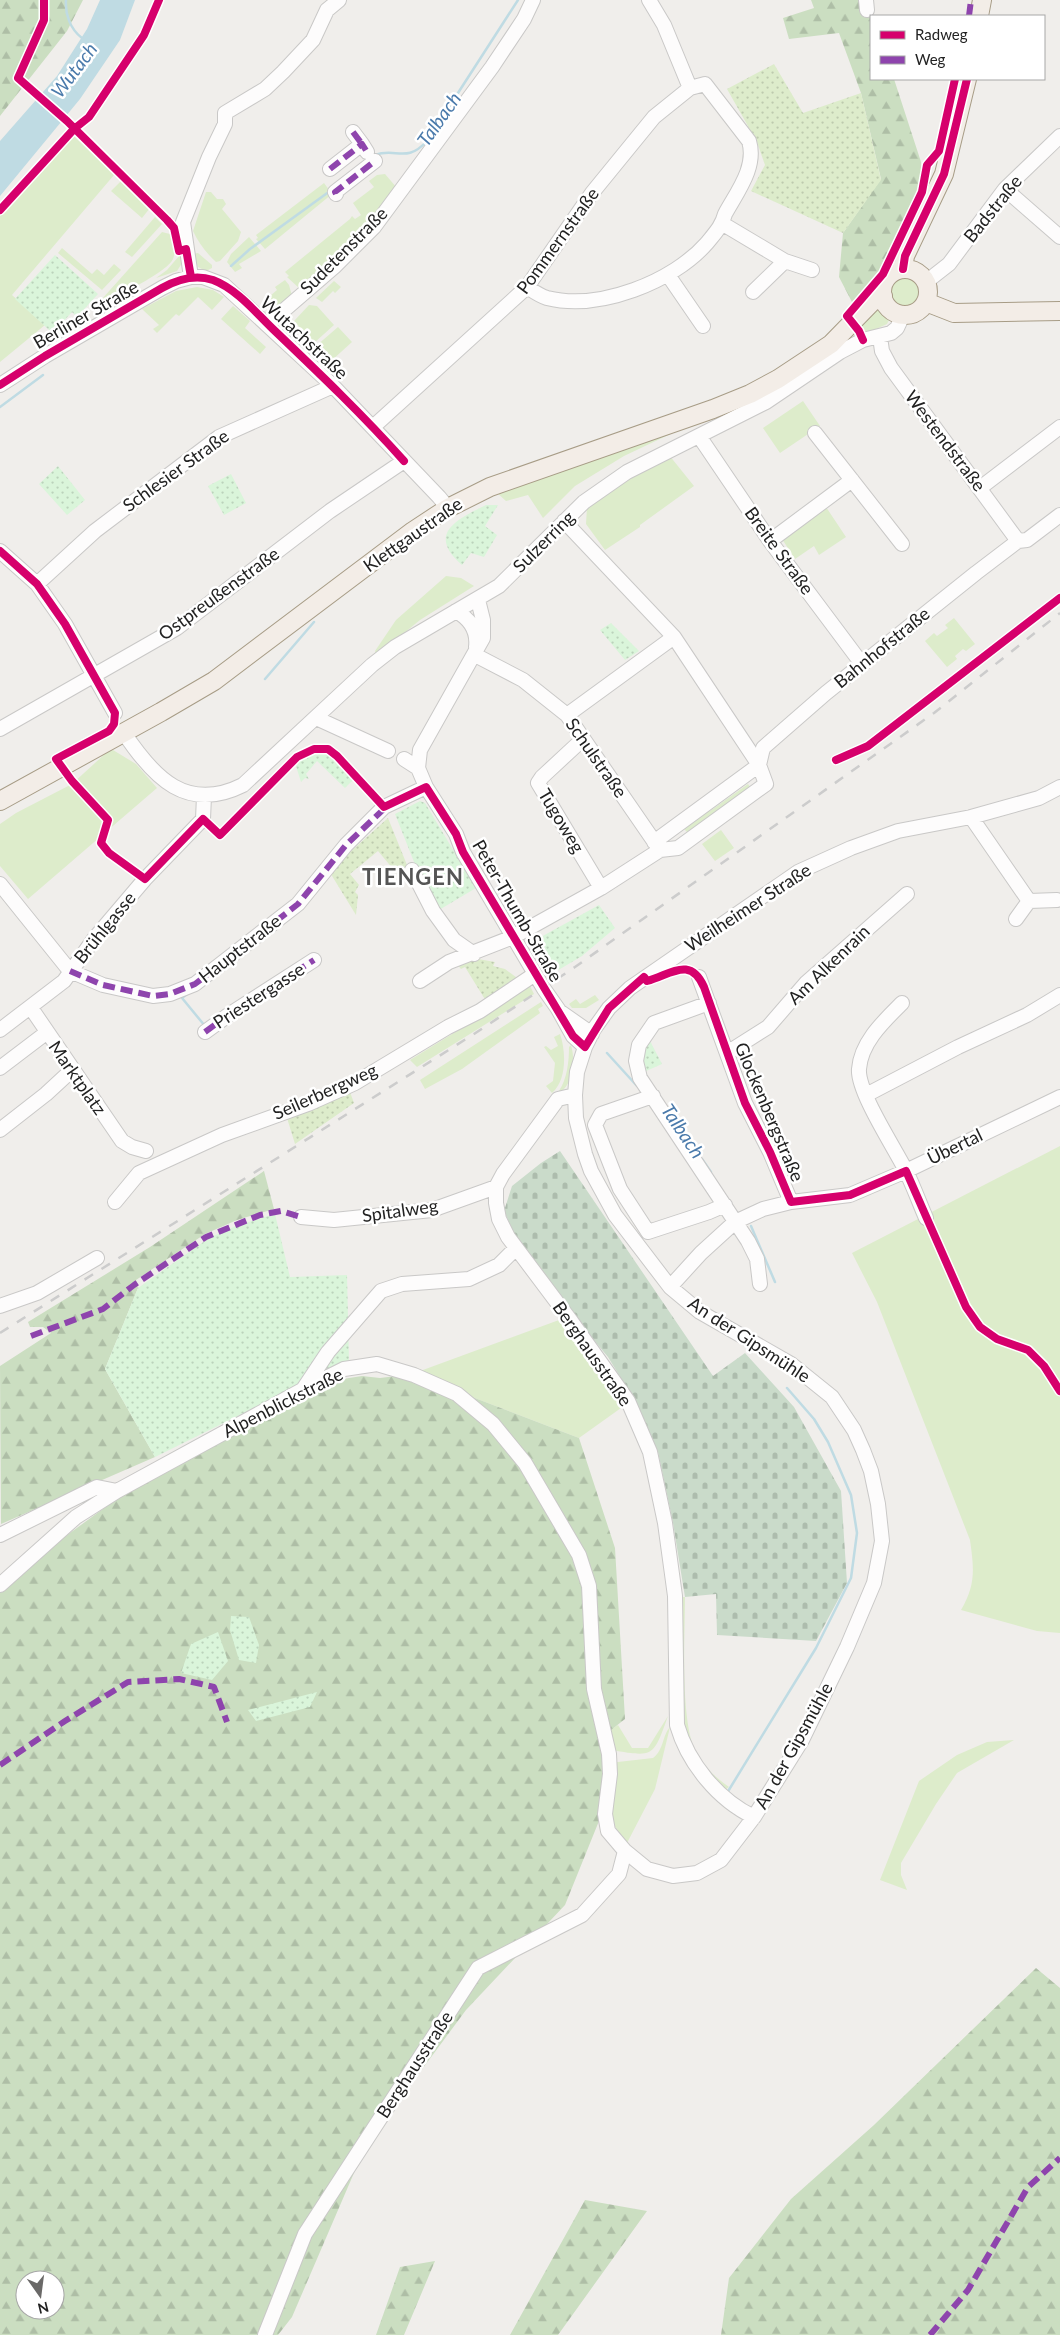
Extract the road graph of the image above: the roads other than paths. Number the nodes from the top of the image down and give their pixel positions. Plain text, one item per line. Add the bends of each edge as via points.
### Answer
1 (339, 0) edge
2 (533, 0) edge
3 (649, 0) edge
4 (982, 0) edge
5 (979, 15) edge
6 (967, 80) edge
7 (690, 88) junction
8 (353, 132) dead end
9 (1060, 136) edge
10 (368, 152) junction
11 (330, 169) dead end
12 (1005, 189) junction
13 (336, 194) dead end
14 (723, 224) junction
15 (1060, 237) edge
16 (785, 261) junction
17 (903, 269) junction
18 (812, 270) dead end
19 (668, 275) junction
20 (191, 277) junction
21 (926, 282) junction
22 (527, 287) junction
23 (753, 292) dead end
24 (883, 296) junction
25 (926, 302) junction
26 (1060, 311) edge
27 (903, 315) junction
28 (268, 324) junction
29 (703, 326) dead end
30 (880, 337) junction
31 (0, 386) edge
32 (333, 386) junction
33 (373, 427) junction
34 (1060, 427) edge
35 (815, 433) dead end
36 (699, 436) junction
37 (404, 461) junction
38 (852, 480) junction
39 (980, 488) junction
40 (437, 506) junction
41 (1060, 515) edge
42 (564, 521) junction
43 (770, 541) junction
44 (1018, 541) junction
45 (902, 544) dead end
46 (0, 551) edge
47 (37, 584) junction
48 (479, 598) junction
49 (456, 611) junction
50 (674, 637) junction
51 (475, 655) junction
52 (862, 664) junction
53 (94, 676) junction
54 (115, 713) dead end
55 (567, 714) junction
56 (316, 718) junction
57 (0, 729) edge
58 (124, 733) junction
59 (583, 739) junction
60 (388, 751) dead end
61 (404, 759) dead end
62 (759, 765) junction
63 (418, 768) junction
64 (1060, 787) edge
65 (426, 788) junction
66 (204, 796) junction
67 (0, 801) edge
68 (972, 817) junction
69 (657, 846) junction
70 (412, 870) dead end
71 (0, 884) edge
72 (601, 888) junction
73 (907, 894) dead end
74 (1057, 900) dead end
75 (1029, 901) junction
76 (1016, 919) dead end
77 (513, 937) junction
78 (474, 954) junction
79 (314, 960) dead end
80 (70, 972) junction
81 (534, 974) junction
82 (699, 977) dead end
83 (420, 981) dead end
84 (1060, 995) edge
85 (709, 1002) junction
86 (902, 1003) dead end
87 (30, 1008) junction
88 (558, 1009) junction
89 (0, 1030) edge
90 (205, 1032) dead end
91 (46, 1033) junction
92 (592, 1034) junction
93 (585, 1047) junction
94 (727, 1053) junction
95 (0, 1068) edge
96 (72, 1070) junction
97 (575, 1095) junction
98 (866, 1095) junction
99 (653, 1096) junction
100 (1060, 1097) edge
101 (0, 1130) edge
102 (146, 1151) dead end
103 (906, 1171) junction
104 (496, 1186) junction
105 (115, 1202) dead end
106 (791, 1202) junction
107 (725, 1205) junction
108 (301, 1217) dead end
109 (926, 1218) dead end
110 (736, 1222) junction
111 (515, 1249) junction
112 (97, 1258) dead end
113 (760, 1284) dead end
114 (670, 1287) junction
115 (0, 1306) edge
116 (304, 1388) junction
117 (117, 1491) junction
118 (0, 1535) edge
119 (0, 1585) edge
120 (754, 1817) junction
121 (625, 1851) junction
122 (265, 2335) edge

1 - 20 street via 327,10 313,40 284,72 265,89 225,113 225,124 183,222
2 - 28 street, Sudetenstraße via 492,67 374,227 334,267
3 - 7 street via 664,25
4 - 5 main road
6 - 17 main road via 944,174 905,256
7 - 14 street, Pommernstraße via 705,84 749,140 752,151 751,163
7 - 22 street, Pommernstraße via 654,117 592,193
8 - 10 street
9 - 12 street, Badstraße
10 - 11 street
10 - 13 street
12 - 15 street
12 - 21 street, Badstraße via 949,264
14 - 16 street
14 - 19 street via 696,255
16 - 18 street
16 - 23 street
17 - 21 main road via 918,272
17 - 24 main road via 886,278
19 - 22 street via 606,298 546,298
19 - 29 street
20 - 28 street, Wutachstraße via 202,277 224,285
20 - 31 street, Berliner Straße via 162,288 44,356
21 - 25 main road
22 - 33 street, Pommernstraße
24 - 27 main road via 891,310
24 - 40 main road, Klettgaustraße via 872,302 832,344 750,394
25 - 26 main road via 954,313
25 - 27 main road via 916,312
27 - 30 street, Sulzerring via 897,328
28 - 32 street, Wutachstraße
30 - 36 street, Sulzerring via 863,340 840,352 766,402
30 - 39 street, Westendstraße via 882,351 891,368
32 - 33 street, Wutachstraße
32 - 47 street, Schlesier Straße via 219,437 96,531
33 - 37 street, Wutachstraße
34 - 39 street
35 - 38 street
36 - 42 street, Sulzerring via 627,472 584,502
36 - 43 street, Breite Straße
37 - 40 street, Wutachstraße
37 - 53 street, Ostpreußenstraße via 330,511 178,628
38 - 43 street
38 - 45 street
39 - 44 street, Westendstraße
40 - 58 main road, Klettgaustraße via 413,531 214,681
41 - 44 street, Bahnhofstraße via 1027,540
42 - 48 street, Sulzerring via 519,568
42 - 50 street
43 - 52 street, Breite Straße
44 - 52 street, Bahnhofstraße
46 - 47 street
47 - 53 street via 65,624
48 - 49 street, Sulzerring
48 - 51 street via 484,628
49 - 51 street via 465,616 476,634
49 - 56 street, Sulzerring via 395,647 330,702
50 - 55 street
50 - 62 street
51 - 55 street, Schulstraße via 523,680
51 - 63 street via 420,750
52 - 62 street, Bahnhofstraße via 763,748
53 - 54 street
53 - 57 street, Ostpreußenstraße
55 - 59 street, Schulstraße
56 - 60 street
56 - 66 street, Sulzerring via 243,785 227,793
58 - 66 street via 166,784 195,796
58 - 67 main road, Klettgaustraße
59 - 69 street, Schulstraße
59 - 72 street, Tugoweg via 538,783
61 - 63 street
62 - 69 street, Bahnhofstraße
62 - 69 street, Bahnhofstraße via 766,784 678,848
63 - 65 street, Peter-Thumb-Straße
64 - 68 street, Weilheimer Straße via 1039,798
65 - 77 street, Peter-Thumb-Straße via 456,834 462,852
65 - 80 street, Hauptstraße via 384,807 346,845 298,904 195,984 170,994 153,996
66 - 80 street, Brühlgasse via 203,820 145,879
68 - 75 street
68 - 92 street, Weilheimer Straße via 898,831 798,872 630,988 609,1008
69 - 72 street, Bahnhofstraße
70 - 78 street via 433,911 454,940
71 - 80 street
72 - 77 street, Bahnhofstraße
73 - 94 street, Am Alkenrain via 806,983 768,1027
74 - 75 street
75 - 76 street
77 - 78 street, Bahnhofstraße
77 - 81 street, Peter-Thumb-Straße
78 - 83 street, Bahnhofstraße via 449,962
79 - 90 street, Priestergasse
80 - 87 street via 64,981
81 - 88 street, Peter-Thumb-Straße
81 - 105 street, Seilerbergweg via 480,1011 355,1083 222,1135 139,1173
82 - 85 street, Glockenbergstraße
84 - 98 street via 1027,1015
85 - 94 street, Glockenbergstraße
85 - 99 street via 654,1023 639,1046 636,1062 640,1078
86 - 98 street via 880,1024 864,1050 859,1069
87 - 89 street
87 - 91 street, Marktplatz
88 - 92 street, Peter-Thumb-Straße
88 - 93 street, Peter-Thumb-Straße via 573,1036
91 - 95 street, Marktplatz
91 - 96 street, Marktplatz
92 - 93 street, Weilheimer Straße
93 - 97 street, An der Gipsmühle via 577,1072
94 - 106 street, Glockenbergstraße via 745,1103
96 - 101 street
96 - 102 street, Marktplatz via 122,1141
97 - 104 street via 558,1100 551,1108
97 - 114 street, An der Gipsmühle via 580,1137 594,1177 615,1215
98 - 103 street
99 - 107 street
99 - 107 street via 600,1114 596,1125 620,1189 648,1232
100 - 103 street, Übertal
103 - 106 street, Übertal via 850,1195
103 - 109 street
104 - 108 street, Spitalweg via 432,1210 334,1220
104 - 111 street, Berghausstraße via 499,1219
106 - 110 street, Übertal via 763,1209
107 - 110 street
110 - 113 street via 757,1259
110 - 114 street, Übertal
111 - 116 street via 499,1265 469,1279 402,1284 381,1291 328,1352
111 - 120 street, Berghausstraße via 571,1320 628,1401 650,1452 665,1523 675,1596 677,1725 694,1765 742,1812
112 - 115 street via 37,1293
114 - 120 street, An der Gipsmühle via 700,1312 791,1364 832,1397 863,1450 878,1504 882,1541 874,1583 802,1740
116 - 117 street, Alpenblickstraße
116 - 121 street, Alpenblickstraße via 344,1369 377,1364 414,1375 457,1394 493,1424 525,1463 579,1555 589,1586 594,1689 610,1768 605,1814 608,1831
117 - 118 street via 97,1488
117 - 119 street, Alpenblickstraße via 76,1517
120 - 121 street, An der Gipsmühle via 721,1860 686,1876 647,1869
121 - 122 street, Berghausstraße via 618,1874 582,1914 478,1968 305,2234

